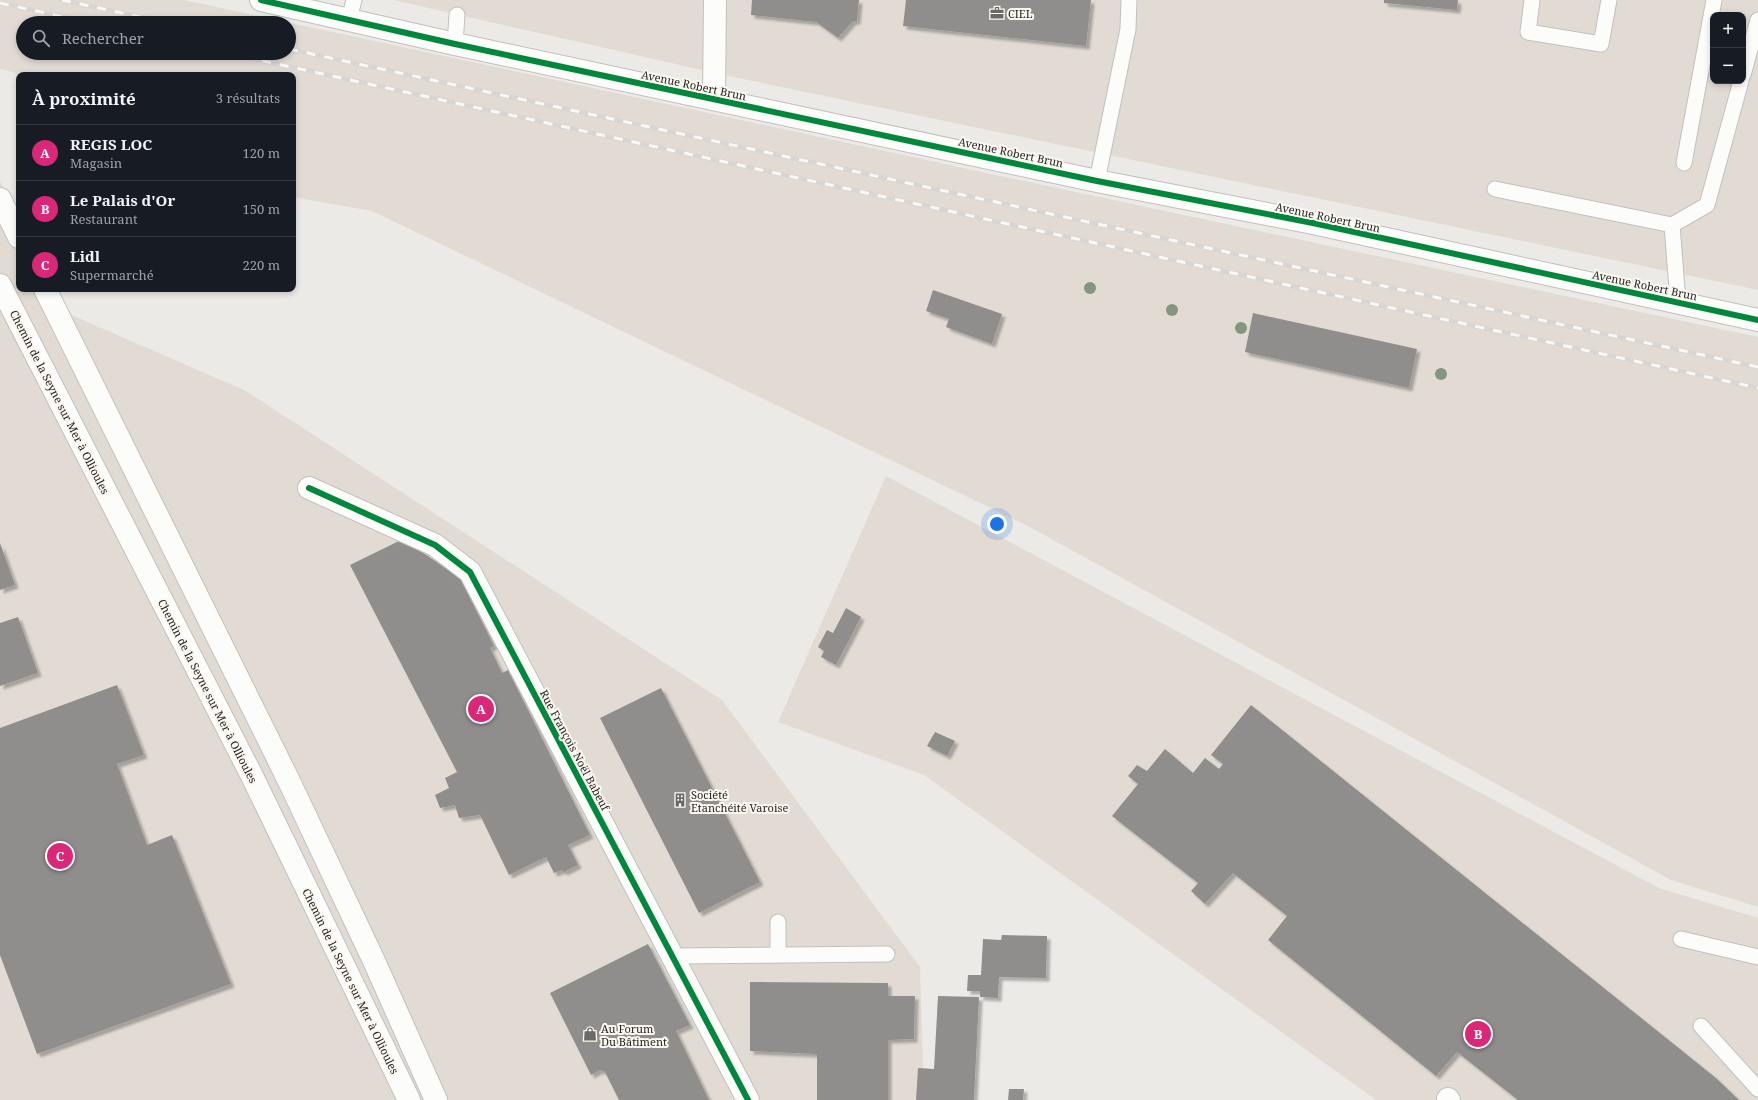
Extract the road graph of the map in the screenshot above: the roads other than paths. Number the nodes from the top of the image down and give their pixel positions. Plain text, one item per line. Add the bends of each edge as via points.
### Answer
1 (261, 0) edge
2 (715, 0) edge
3 (1129, 0) edge
4 (1532, 0) edge
5 (1609, 0) edge
6 (1714, 0) edge
7 (351, 10) edge
8 (458, 14) dead end
9 (1758, 20) edge
10 (455, 44) junction
11 (1746, 64) edge
12 (1740, 84) edge
13 (714, 99) junction
14 (1684, 163) dead end
15 (1097, 181) junction
16 (1495, 189) dead end
17 (0, 198) edge
18 (1672, 226) junction
19 (16, 231) edge
20 (0, 285) edge
21 (46, 292) edge
22 (1678, 302) junction
23 (1758, 320) edge
24 (308, 488) dead end
25 (778, 922) dead end
26 (1681, 939) dead end
27 (887, 954) dead end
28 (778, 955) junction
29 (672, 956) junction
30 (1758, 957) edge
31 (374, 961) junction
32 (1701, 1026) dead end
33 (1758, 1089) edge
34 (409, 1100) edge
35 (436, 1100) edge
36 (448, 1100) edge
37 (748, 1100) edge

1 - 7 street, Avenue Robert Brun
2 - 13 street
3 - 15 lane via 1128,29
4 - 5 lane via 1528,32 1602,44
6 - 14 lane
7 - 10 street, Avenue Robert Brun
8 - 10 lane
9 - 11 lane
10 - 13 street, Avenue Robert Brun
12 - 18 lane via 1707,205
13 - 15 street, Avenue Robert Brun
15 - 22 street, Avenue Robert Brun via 1313,223
16 - 18 lane
17 - 19 street
18 - 22 lane
20 - 34 street, Chemin de la Seyne sur Mer à Ollioules via 252,776
21 - 31 street via 288,779
22 - 23 street, Avenue Robert Brun
24 - 29 street, Rue François Noël Babeuf via 435,545 470,572
25 - 28 lane
26 - 30 lane
27 - 28 lane
28 - 29 lane
29 - 37 street, Rue François Noël Babeuf
31 - 35 street
31 - 36 street
32 - 33 lane

